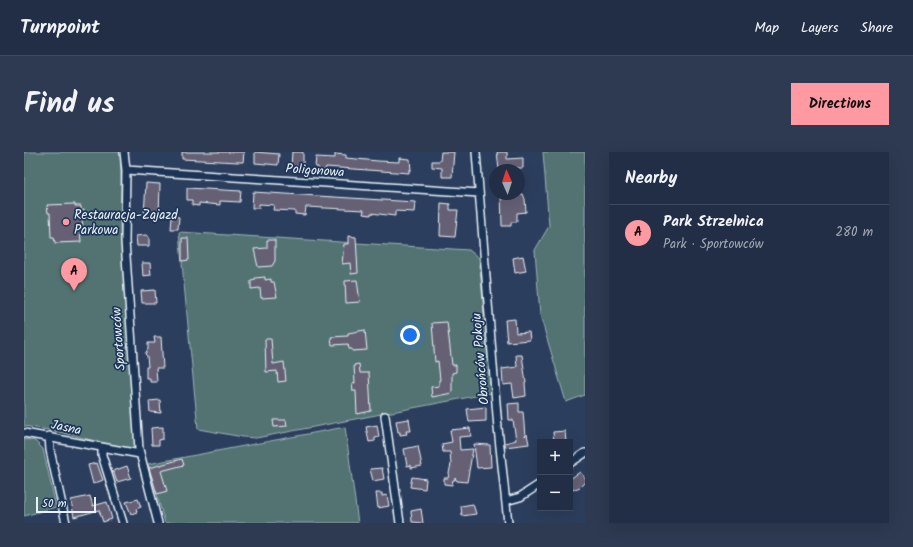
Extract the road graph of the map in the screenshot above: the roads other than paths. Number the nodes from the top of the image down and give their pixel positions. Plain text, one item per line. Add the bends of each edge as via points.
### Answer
1 (124, 152) edge
2 (476, 152) edge
3 (126, 170) junction
4 (479, 193) junction
5 (385, 416) dead end
6 (24, 433) edge
7 (49, 436) junction
8 (102, 448) junction
9 (585, 453) edge
10 (140, 454) junction
11 (573, 461) edge
12 (537, 486) edge
13 (506, 501) junction
14 (66, 523) edge
15 (123, 523) edge
16 (158, 523) edge
17 (400, 523) edge
18 (508, 523) edge

1 - 3 street, Sportowców
2 - 4 street, Obrońców Pokoju
3 - 4 street, Poligonowa
3 - 10 street, Sportowców via 125,241
4 - 13 street, Obrońców Pokoju
5 - 17 street
6 - 7 street, Jasna
7 - 8 street, Jasna
7 - 14 street
8 - 10 street, Jasna
8 - 15 street
9 - 11 street
10 - 16 street, Sportowców
12 - 13 street via 520,497
13 - 18 street, Obrońców Pokoju

